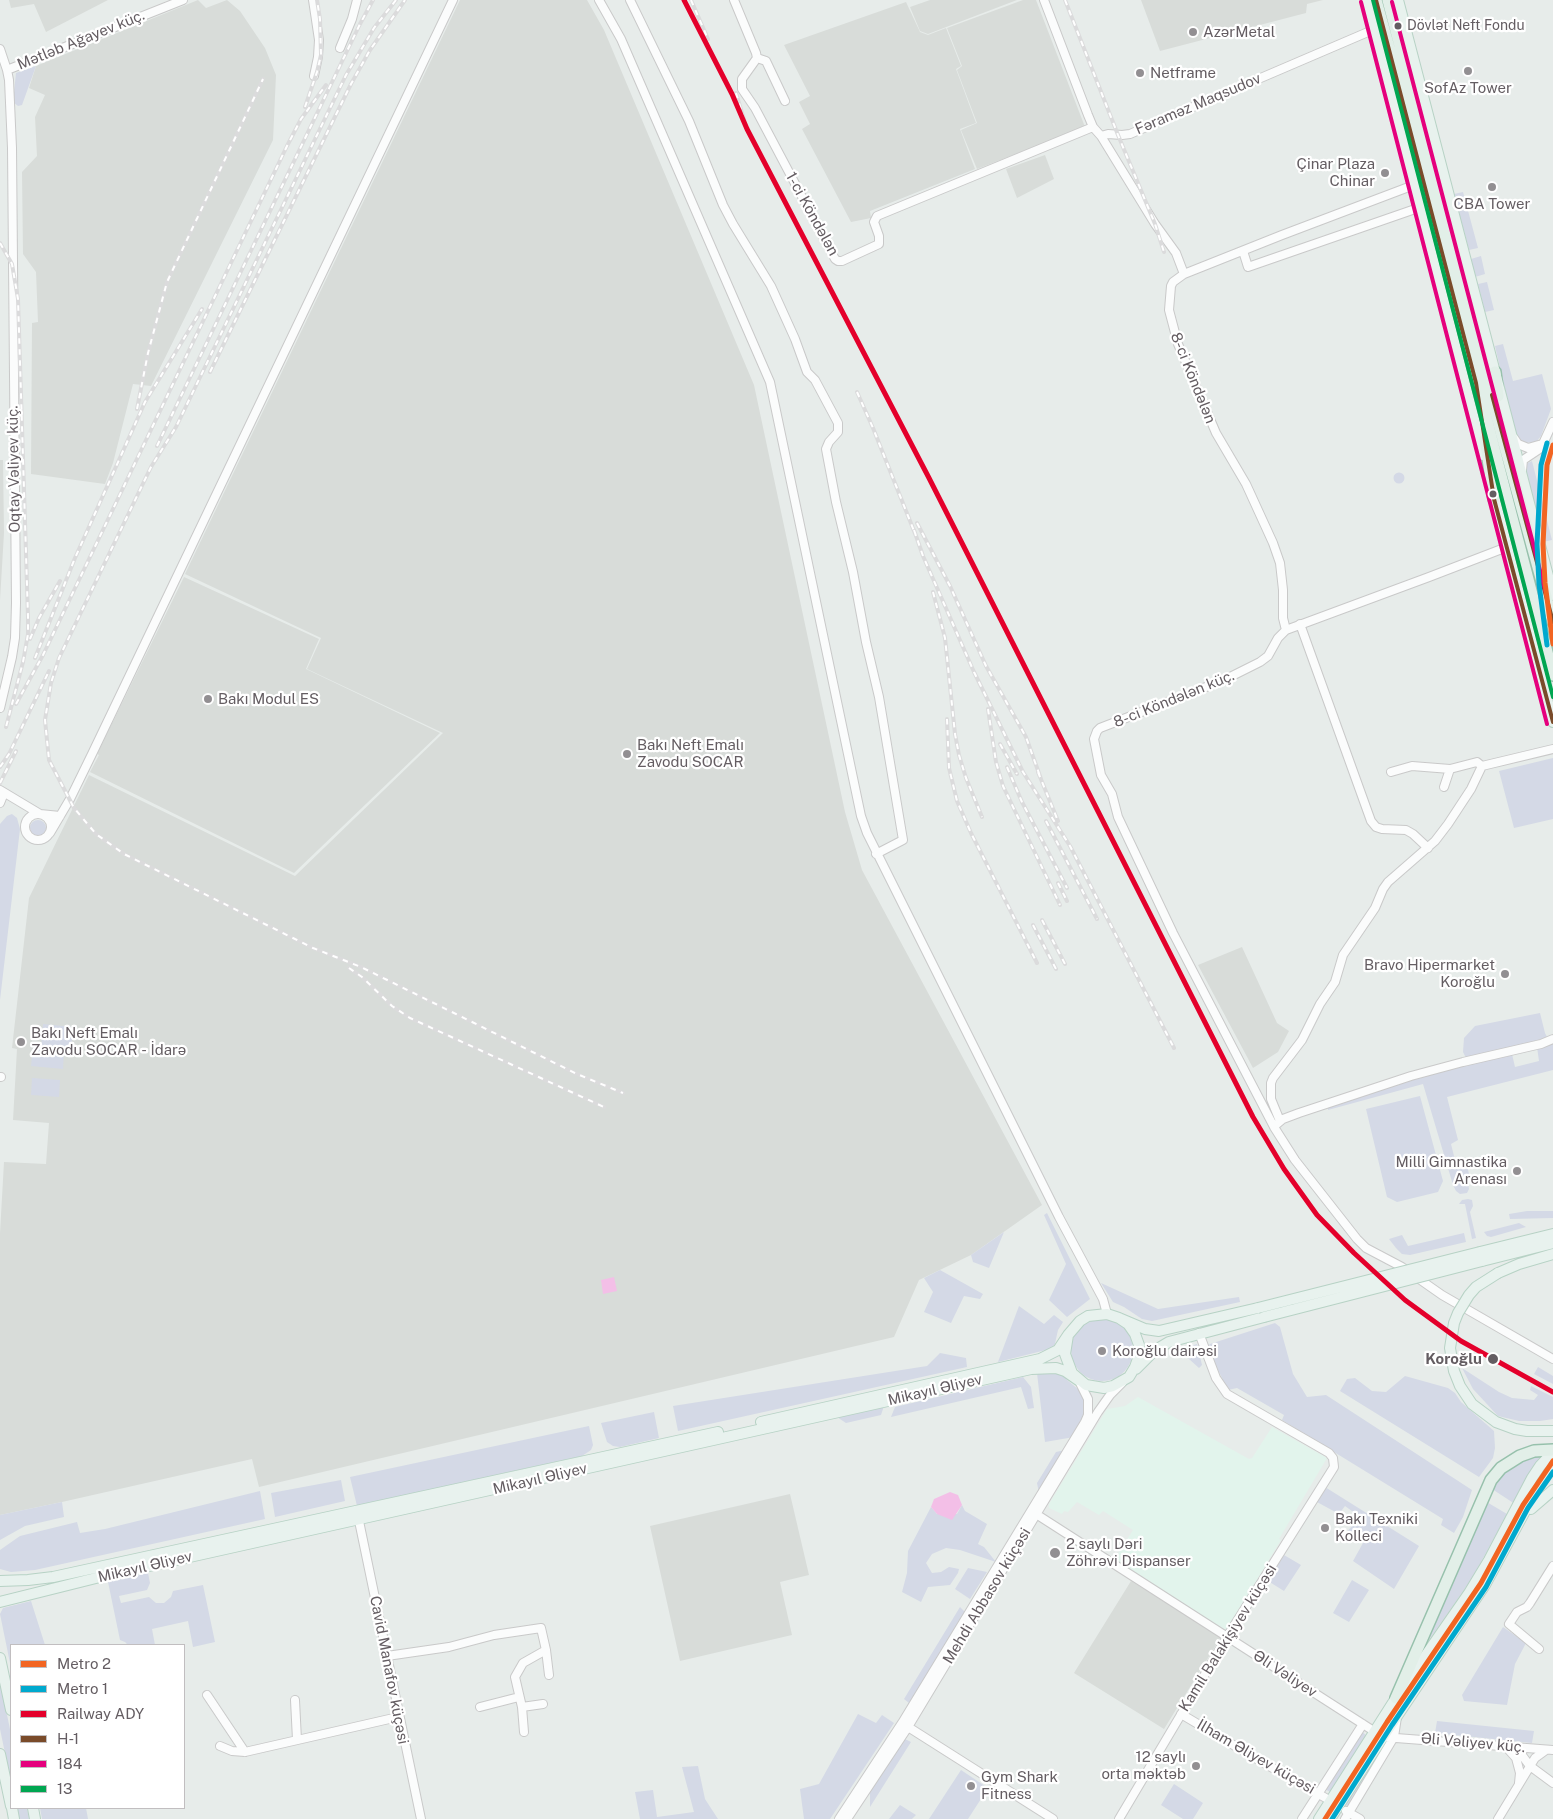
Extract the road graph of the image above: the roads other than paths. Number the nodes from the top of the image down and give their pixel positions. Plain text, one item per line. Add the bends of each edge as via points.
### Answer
1 (183, 0) edge
2 (313, 0) edge
3 (357, 0) edge
4 (453, 0) edge
5 (600, 0) edge
6 (630, 0) edge
7 (734, 0) edge
8 (1044, 0) edge
9 (1367, 0) edge
10 (1376, 0) edge
11 (1388, 0) edge
12 (1398, 0) edge
13 (1375, 30) junction
14 (340, 48) dead end
15 (0, 49) edge
16 (757, 58) junction
17 (8, 70) junction
18 (314, 76) dead end
19 (785, 101) dead end
20 (1093, 127) junction
21 (1101, 136) junction
22 (1414, 185) junction
23 (1420, 207) junction
24 (1243, 250) junction
25 (1184, 274) junction
26 (1495, 372) junction
27 (1476, 383) junction
28 (1553, 422) edge
29 (1511, 432) junction
30 (1504, 443) junction
31 (1544, 443) junction
32 (1523, 478) junction
33 (1494, 499) junction
34 (1507, 547) junction
35 (1553, 595) edge
36 (1553, 622) edge
37 (1300, 624) junction
38 (1286, 630) junction
39 (1553, 675) edge
40 (0, 708) edge
41 (1553, 722) edge
42 (1553, 750) edge
43 (1482, 766) junction
44 (1450, 769) junction
45 (1391, 772) dead end
46 (1444, 787) dead end
47 (2, 792) edge
48 (0, 803) edge
49 (40, 814) junction
50 (60, 816) junction
51 (50, 834) junction
52 (1428, 848) junction
53 (876, 854) junction
54 (1553, 1039) edge
55 (1280, 1121) junction
56 (1274, 1127) junction
57 (1553, 1234) edge
58 (1553, 1243) edge
59 (1553, 1254) edge
60 (1481, 1257) junction
61 (1261, 1313) junction
62 (1107, 1314) junction
63 (1119, 1318) junction
64 (1199, 1333) junction
65 (1068, 1335) junction
66 (1553, 1359) edge
67 (1129, 1377) junction
68 (1078, 1380) junction
69 (1553, 1431) edge
70 (1553, 1451) edge
71 (1553, 1466) edge
72 (1553, 1490) edge
73 (1036, 1514) junction
74 (358, 1521) junction
75 (1510, 1541) junction
76 (1553, 1566) edge
77 (0, 1581) edge
78 (1482, 1582) junction
79 (1, 1602) edge
80 (1227, 1637) junction
81 (1539, 1649) dead end
82 (546, 1650) junction
83 (387, 1656) junction
84 (0, 1662) edge
85 (549, 1675) dead end
86 (207, 1695) dead end
87 (519, 1697) junction
88 (1396, 1698) junction
89 (296, 1700) dead end
90 (543, 1704) dead end
91 (10, 1706) edge
92 (480, 1707) dead end
93 (522, 1707) junction
94 (1181, 1714) junction
95 (1397, 1715) junction
96 (398, 1717) junction
97 (1363, 1724) junction
98 (905, 1725) junction
99 (524, 1732) dead end
100 (1379, 1734) junction
101 (1394, 1737) junction
102 (297, 1740) junction
103 (1499, 1744) junction
104 (220, 1746) dead end
105 (1510, 1746) junction
106 (1529, 1748) junction
107 (1552, 1749) edge
108 (246, 1752) junction
109 (0, 1754) edge
110 (1530, 1766) junction
111 (1519, 1783) junction
112 (1553, 1783) edge
113 (1318, 1793) junction
114 (10, 1798) edge
115 (1334, 1804) junction
116 (1347, 1816) edge
117 (420, 1819) edge
118 (839, 1819) edge
119 (847, 1819) edge
120 (1053, 1819) edge
121 (1119, 1819) edge
122 (1302, 1819) edge
123 (1319, 1819) edge
124 (1330, 1819) edge
125 (1360, 1819) edge
126 (1498, 1819) edge

1 - 17 street, Mətləb Ağayev küç.
2 - 18 street via 319,40
3 - 14 street
4 - 50 street
5 - 53 street via 621,40 770,382 861,816
6 - 53 street via 689,121 723,205 770,286 808,372 838,422 838,432 826,449 879,697 903,840
7 - 16 street
8 - 20 street
9 - 13 main road
10 - 27 highway
11 - 30 highway
12 - 26 main road
13 - 21 street, Fəraməz Maqsudov via 1130,134
13 - 22 main road
15 - 17 street, Oqtay Vəliyev küç.
16 - 19 street via 766,61
16 - 20 street, 1-ci Köndələn via 742,79 742,89 756,108 838,261 879,244 874,222 877,216
17 - 40 street, Oqtay Vəliyev küç. via 12,164 16,603 15,638
20 - 21 street
21 - 25 street via 1176,253
22 - 23 main road
22 - 24 street
23 - 24 street via 1248,267
23 - 33 main road
24 - 25 street
25 - 38 street, 8-ci Köndələn via 1173,282 1170,293 1169,310 1174,332 1216,433 1246,484 1273,543 1282,572
26 - 29 main road
26 - 30 highway
27 - 33 highway
27 - 39 highway
28 - 31 street
29 - 31 street via 1518,444 1524,447
29 - 32 main road
30 - 36 highway
31 - 32 street via 1523,460
32 - 35 main road
33 - 34 main road
34 - 37 street
34 - 41 main road
37 - 38 street
37 - 52 street via 1371,821 1376,827 1406,830
38 - 56 street, 8-ci Köndələn küç. via 1260,662 1224,680 1100,728 1094,739 1099,769 1114,798 1118,816 1173,933
42 - 43 street
43 - 44 street via 1477,762
43 - 52 street via 1448,824
44 - 45 street via 1412,766
44 - 46 street
47 - 48 street
47 - 49 street
49 - 50 street
49 - 51 street via 51,824
49 - 51 street via 30,817 26,831 37,841
50 - 51 street
52 - 55 street via 1383,889 1375,908 1343,955 1335,982 1302,1040 1273,1078 1271,1099
53 - 62 street via 1103,1300
54 - 55 street via 1411,1076
55 - 56 street
56 - 66 street, 8-ci Köndələn küç. via 1295,1160 1362,1245 1402,1267 1437,1293
57 - 60 main road
58 - 60 main road
59 - 69 main road, bridge via 1519,1264 1476,1287 1458,1313 1450,1348 1454,1371 1467,1398 1478,1409 1491,1419 1515,1429
60 - 61 main road, bridge
61 - 63 main road via 1159,1332
61 - 64 main road
62 - 63 main road
62 - 65 main road via 1088,1316
63 - 67 main road via 1128,1324 1139,1345 1139,1356
64 - 67 main road via 1158,1348
64 - 80 street, Kamil Balakişiyev küçəsi via 1216,1378 1226,1394 1329,1453 1334,1467
65 - 68 main road via 1065,1354
65 - 77 main road, Mikayıl Əliyev via 1058,1350 1040,1359 53,1577
67 - 68 main road via 1104,1388 1095,1388
67 - 73 street, Mehdi Abbasov küçəsi via 1103,1403
68 - 74 main road, Mikayıl Əliyev via 1056,1368 1031,1369
68 - 98 street, Mehdi Abbasov küçəsi via 1088,1399 1085,1422
70 - 78 main road via 1532,1478
70 - 88 highway via 1540,1450 1510,1461 1496,1473 1487,1487
71 - 75 main road
72 - 75 main road via 1531,1509
73 - 80 street, Əli Vəliyev
73 - 98 street, Mehdi Abbasov küçəsi
74 - 79 main road, Mikayıl Əliyev
74 - 83 street, Cavid Manafov küçəsi
75 - 78 main road
76 - 81 street via 1527,1607 1517,1612 1509,1624
78 - 88 main road
78 - 95 main road
80 - 94 street, Kamil Balakişiyev küçəsi
80 - 97 street, Əli Vəliyev
82 - 83 street via 541,1628
82 - 85 street
82 - 87 street via 523,1663 516,1673
83 - 96 street, Cavid Manafov küçəsi
84 - 91 main road
86 - 108 street
87 - 92 street
87 - 93 street
88 - 100 main road
89 - 102 street
90 - 93 street
93 - 99 street
94 - 113 street, İlham Əliyev küçəsi
94 - 121 street, Kamil Balakişiyev küçəsi
95 - 100 main road
95 - 101 street
96 - 102 street
96 - 117 street, Cavid Manafov küçəsi
97 - 100 street, Əli Vəliyev
97 - 113 street
98 - 118 street, Mehdi Abbasov küçəsi
98 - 119 street, Mehdi Abbasov küçəsi
98 - 120 street
100 - 101 street, Əli Vəliyev küç.
100 - 115 main road
101 - 103 street, Əli Vəliyev küç.
101 - 116 street
102 - 108 street
103 - 105 street, Əli Vəliyev küç.
103 - 111 street via 1514,1755 1520,1773
104 - 108 street
105 - 106 street, Əli Vəliyev küç.
105 - 110 street via 1522,1754
106 - 107 street, Əli Vəliyev küç.
106 - 110 street
107 - 110 street via 1539,1754
109 - 114 main road
110 - 111 street
110 - 112 street
111 - 126 street
113 - 115 street, İlham Əliyev küçəsi
113 - 122 street
115 - 116 street, İlham Əliyev küçəsi
115 - 123 main road
115 - 124 main road
116 - 125 street, İlham Əliyev küçəsi

